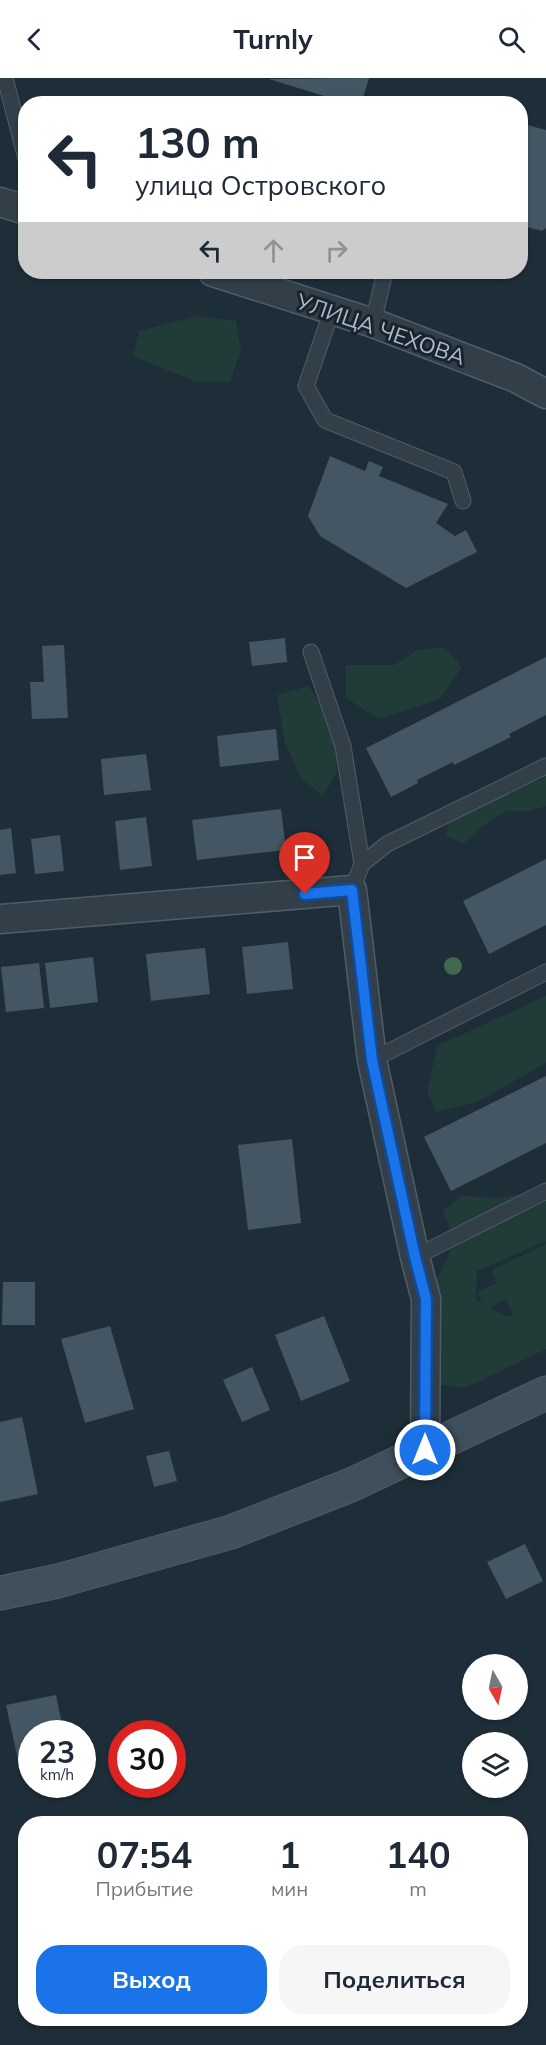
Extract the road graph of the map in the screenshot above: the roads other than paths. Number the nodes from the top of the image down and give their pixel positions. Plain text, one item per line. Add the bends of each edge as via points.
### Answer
1 (5, 78) edge
2 (18, 128) edge
3 (0, 202) edge
4 (18, 208) edge
5 (235, 279) edge
6 (383, 279) edge
7 (332, 310) junction
8 (373, 323) junction
9 (546, 394) edge
10 (463, 501) dead end
11 (311, 652) dead end
12 (546, 766) edge
13 (357, 877) junction
14 (0, 919) edge
15 (546, 972) edge
16 (372, 1060) junction
17 (546, 1191) edge
18 (415, 1257) junction
19 (546, 1393) edge
20 (425, 1450) junction
21 (0, 1593) edge

1 - 2 lane
3 - 4 street
5 - 7 street, УЛИЦА ЧЕХОВА
6 - 8 lane
7 - 8 street, УЛИЦА ЧЕХОВА
7 - 10 lane via 306,386 325,420 454,472
8 - 9 street, УЛИЦА ЧЕХОВА via 516,378
11 - 13 lane via 343,746
12 - 13 lane via 387,844
13 - 14 street
13 - 16 street
15 - 16 lane
16 - 18 street
17 - 18 lane
18 - 20 street via 426,1299
19 - 20 main road
20 - 21 main road via 351,1485 231,1532 58,1581

